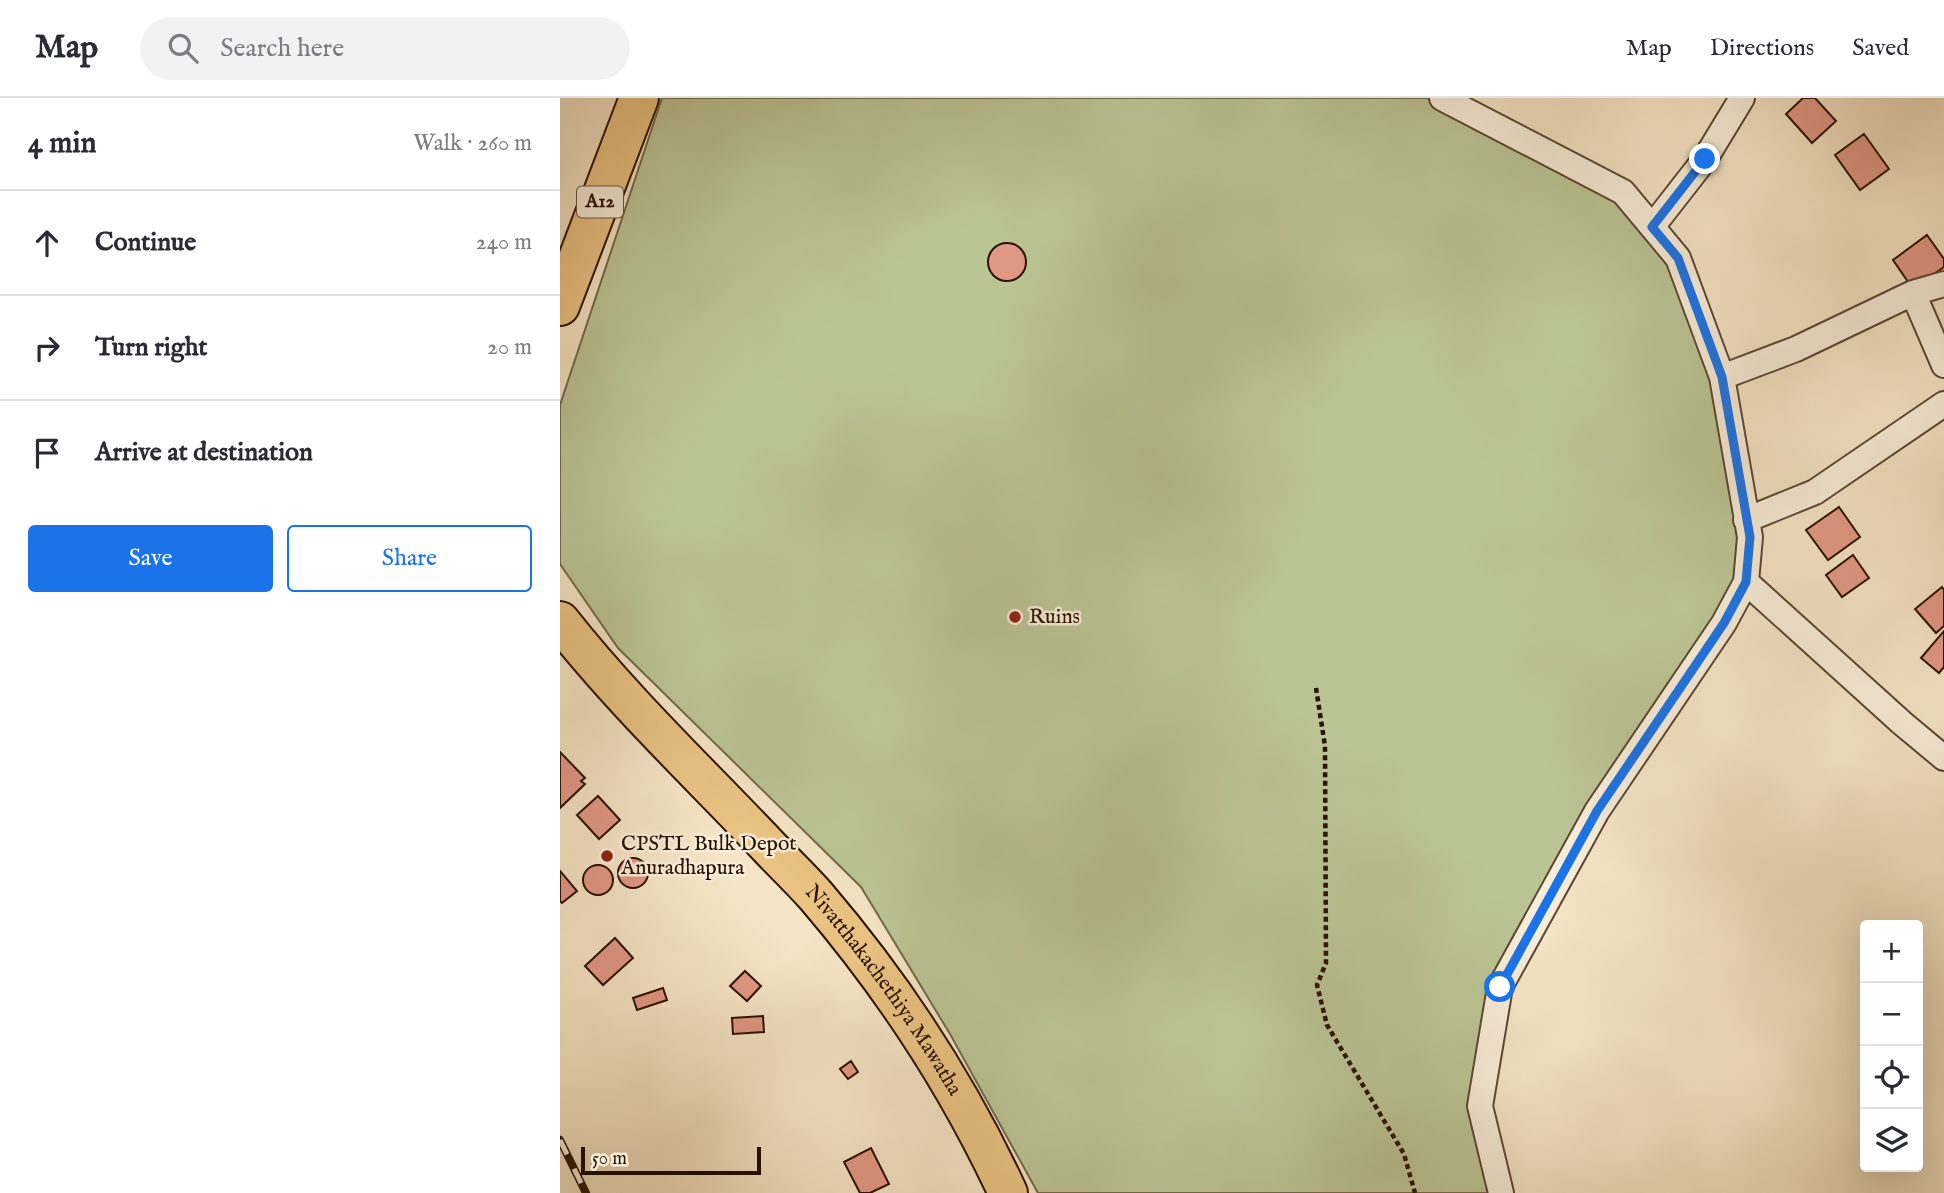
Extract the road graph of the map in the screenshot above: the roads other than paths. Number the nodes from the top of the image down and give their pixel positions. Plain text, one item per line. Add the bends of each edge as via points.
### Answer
1 (639, 98) edge
2 (1442, 98) edge
3 (1742, 98) edge
4 (1652, 227) junction
5 (1944, 284) edge
6 (1913, 293) junction
7 (560, 306) edge
8 (1944, 365) edge
9 (1722, 377) junction
10 (1944, 404) edge
11 (1746, 520) junction
12 (1746, 582) junction
13 (560, 621) edge
14 (1944, 758) edge
15 (1008, 1193) edge
16 (1501, 1193) edge

1 - 7 highway, A12
2 - 4 street via 1623,192
3 - 4 street via 1705,159
4 - 9 street via 1678,258
5 - 6 street
6 - 8 street
6 - 9 street via 1796,349
9 - 11 street
10 - 11 street via 1815,492
11 - 12 street via 1750,537
12 - 14 street
12 - 16 street via 1724,623 1597,811 1500,987 1480,1105
13 - 15 highway, Nivatthakachethiya Mawatha via 628,702 815,895 877,972 959,1097

